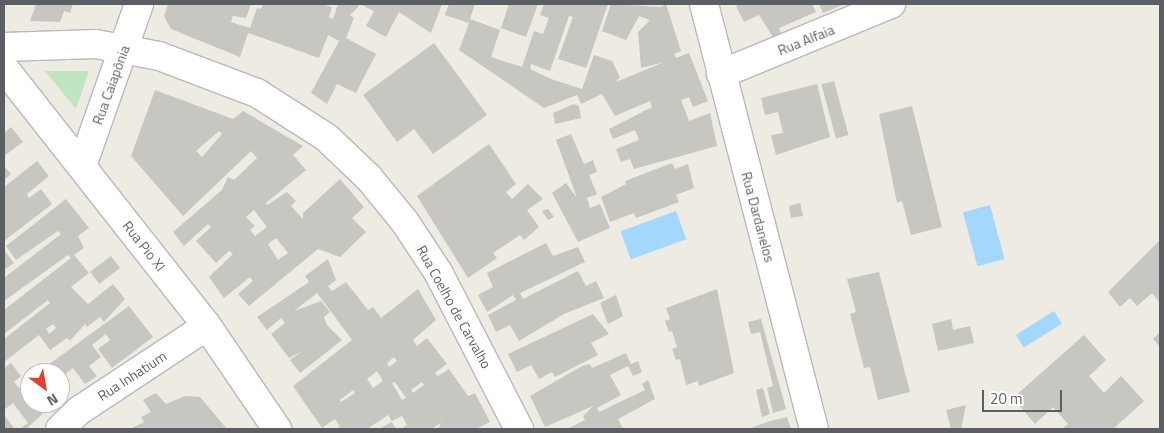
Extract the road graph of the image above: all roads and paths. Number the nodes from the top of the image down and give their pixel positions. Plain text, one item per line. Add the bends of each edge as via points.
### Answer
1 (139, 4) edge
2 (704, 4) edge
3 (891, 4) edge
4 (4, 47) edge
5 (124, 47) junction
6 (4, 68) edge
7 (721, 74) junction
8 (82, 166) junction
9 (206, 326) junction
10 (60, 429) edge
11 (277, 429) edge
12 (519, 429) edge
13 (814, 429) edge

1 - 5 street, Rua Caiapônia
2 - 7 street, Rua Dardanelos
3 - 7 street, Rua Alfaia
4 - 5 street, Rua Coelho de Carvalho via 65,43
5 - 8 street, Rua Caiapônia
5 - 12 street, Rua Coelho de Carvalho via 209,72 258,94 327,138 369,178 438,272
6 - 8 street, Rua Pio XI
7 - 13 street, Rua Dardanelos
8 - 9 street, Rua Pio XI
9 - 10 street, Rua Inhatium via 80,410
9 - 11 street, Rua Pio XI

